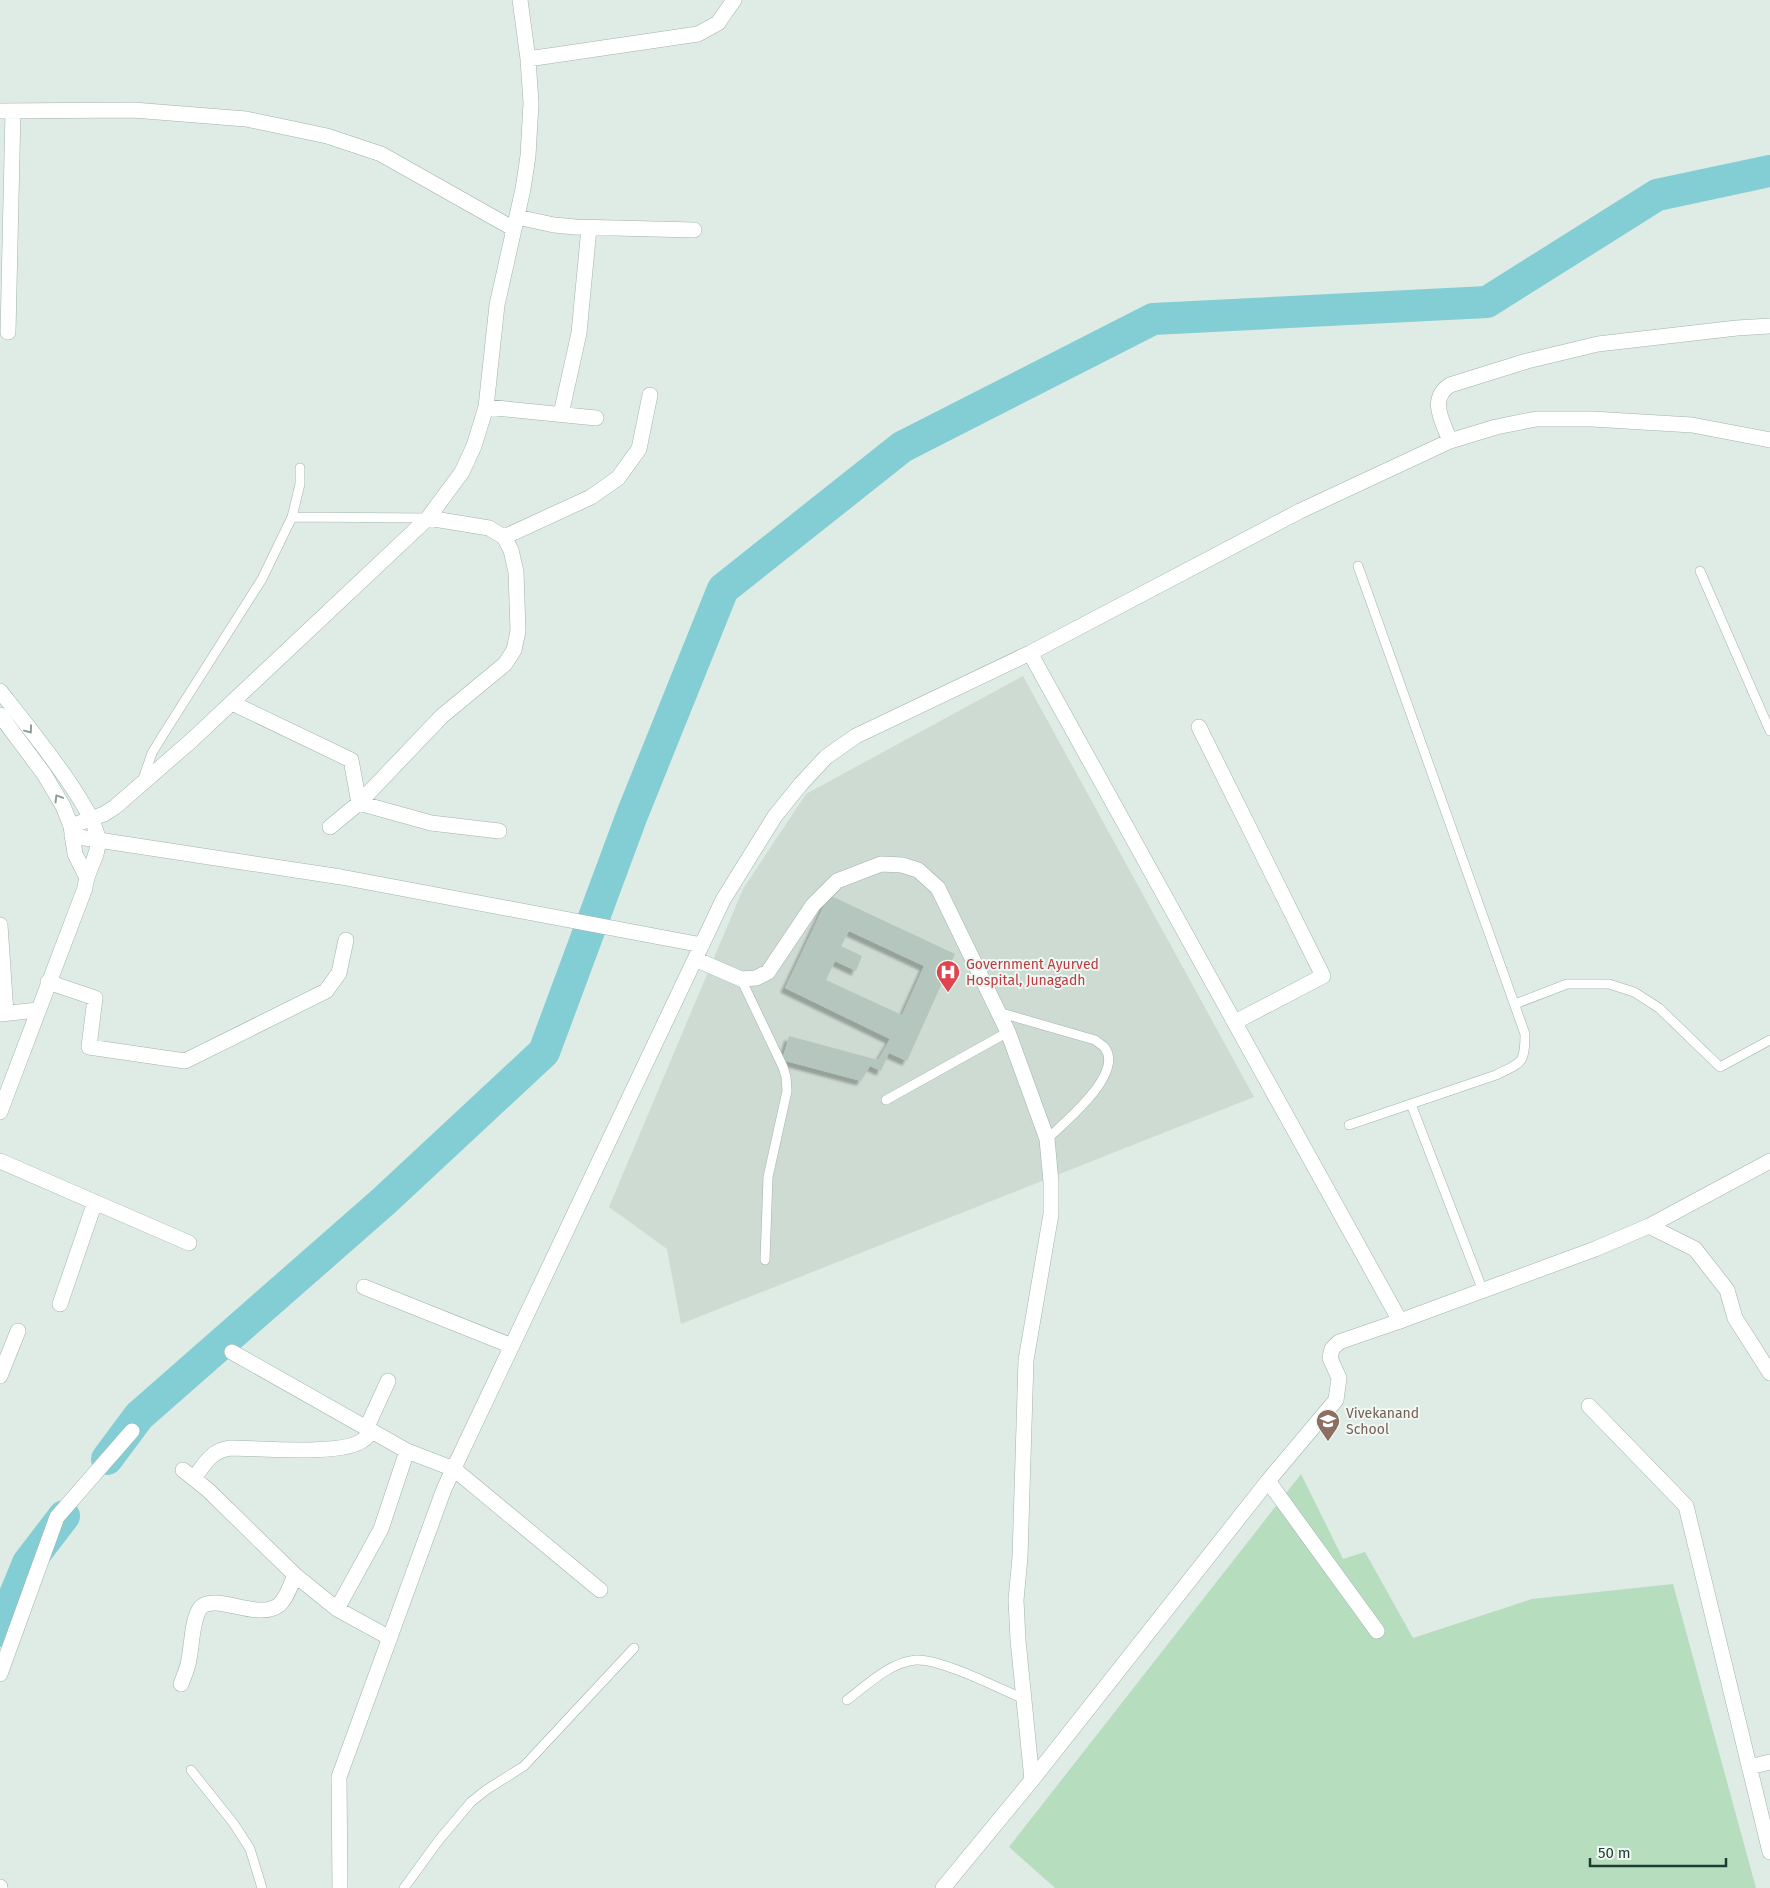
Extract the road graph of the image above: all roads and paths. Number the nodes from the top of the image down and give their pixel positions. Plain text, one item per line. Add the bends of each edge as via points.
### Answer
1 (520, 0) edge
2 (734, 0) edge
3 (528, 59) junction
4 (7, 111) edge
5 (516, 223) junction
6 (589, 228) junction
7 (694, 230) dead end
8 (1770, 326) edge
9 (8, 332) dead end
10 (650, 395) dead end
11 (486, 407) junction
12 (561, 414) junction
13 (596, 418) dead end
14 (1770, 440) edge
15 (1450, 441) junction
16 (300, 468) dead end
17 (292, 517) junction
18 (428, 518) junction
19 (504, 537) junction
20 (1358, 566) dead end
21 (1700, 571) dead end
22 (1030, 653) junction
23 (0, 691) edge
24 (232, 703) junction
25 (0, 715) edge
26 (1199, 727) dead end
27 (1770, 730) edge
28 (142, 784) junction
29 (359, 803) junction
30 (92, 818) junction
31 (330, 827) dead end
32 (72, 831) junction
33 (499, 831) dead end
34 (99, 841) junction
35 (86, 876) junction
36 (0, 925) edge
37 (346, 940) dead end
38 (702, 945) junction
39 (695, 959) junction
40 (741, 980) junction
41 (48, 982) junction
42 (1515, 1004) junction
43 (38, 1010) junction
44 (998, 1012) junction
45 (3, 1014) edge
46 (1235, 1022) junction
47 (1008, 1032) junction
48 (1770, 1040) edge
49 (886, 1100) dead end
50 (1411, 1104) junction
51 (1, 1105) edge
52 (1349, 1125) dead end
53 (1047, 1139) junction
54 (0, 1161) edge
55 (1770, 1161) edge
56 (95, 1202) junction
57 (1649, 1226) junction
58 (189, 1243) dead end
59 (765, 1260) dead end
60 (364, 1288) dead end
61 (1483, 1291) junction
62 (60, 1304) dead end
63 (1400, 1321) junction
64 (18, 1331) dead end
65 (512, 1346) junction
66 (232, 1352) dead end
67 (1770, 1373) edge
68 (0, 1376) edge
69 (388, 1381) dead end
70 (1589, 1406) dead end
71 (368, 1430) junction
72 (132, 1431) dead end
73 (408, 1451) junction
74 (454, 1468) junction
75 (1268, 1481) junction
76 (295, 1575) junction
77 (600, 1590) dead end
78 (337, 1609) junction
79 (1377, 1631) dead end
80 (390, 1638) junction
81 (634, 1648) dead end
82 (0, 1674) edge
83 (181, 1684) dead end
84 (847, 1700) dead end
85 (1024, 1700) junction
86 (1770, 1762) edge
87 (1749, 1768) junction
88 (191, 1770) dead end
89 (1032, 1780) junction
90 (1770, 1852) edge
91 (262, 1888) edge
92 (340, 1888) edge
93 (404, 1888) edge
94 (943, 1888) edge

1 - 3 street
2 - 3 street via 718,23 698,34
3 - 5 street via 531,103 528,156
4 - 5 street via 133,110 246,119 328,136 381,154
4 - 9 street
5 - 6 street
5 - 11 street via 497,305
6 - 7 street
6 - 12 street via 580,333
8 - 15 street via 1598,344 1527,361 1450,385 1438,396
10 - 19 street via 639,449 618,478 591,497
11 - 12 street
11 - 18 street via 462,472
12 - 13 street
14 - 15 street via 1692,425 1536,418
15 - 22 street via 1300,511
16 - 17 lane via 300,484
17 - 18 lane
17 - 28 lane via 262,579 156,747
18 - 19 street via 489,528
18 - 24 street
19 - 29 street via 516,572 518,631 514,650 505,664 442,716
20 - 42 lane
21 - 27 lane
22 - 38 street via 856,736 826,757 775,816 723,900
22 - 46 street
23 -> 30 street
24 - 28 street
24 - 29 street via 351,760
32 -> 25 street via 63,806 44,774
26 - 46 street via 1323,976
28 - 30 street via 115,807
29 - 31 street
29 - 33 street via 431,823
30 - 32 street
30 - 34 street
32 - 34 street
32 - 35 street via 75,854
34 - 35 street
34 - 38 street via 341,877
35 - 41 street
36 - 45 street
37 - 41 street via 339,973 326,991 185,1061 89,1047 95,998
38 - 39 street
39 - 40 street
39 - 65 street
40 - 44 street via 768,972 813,905 837,881 880,864 902,865 918,870 938,888
40 - 59 lane via 786,1077 768,1177
41 - 43 street
42 - 48 lane via 1567,984 1609,984 1634,992 1659,1008 1720,1067
42 - 50 lane via 1525,1034 1525,1054 1519,1064
43 - 45 street
43 - 51 street
44 - 47 street
44 - 53 lane via 1095,1040 1105,1048 1109,1059 1107,1070 1092,1095
46 - 63 street
47 - 49 lane
47 - 53 street
50 - 52 lane
50 - 61 lane
53 - 85 street via 1051,1214 1026,1360 1016,1600
54 - 56 street
55 - 57 street
56 - 58 street
56 - 62 street
57 - 61 street
57 - 67 street via 1695,1249 1726,1290 1735,1318
60 - 65 street
61 - 63 street
63 - 75 street via 1339,1342 1332,1349 1330,1358 1339,1378 1336,1400
64 - 68 street
65 - 74 street
66 - 71 street
69 - 71 street
70 - 87 street via 1686,1506
71 - 73 street
71 - 76 street via 362,1441 338,1448 220,1450 189,1474
72 - 82 street via 57,1517
73 - 74 street
73 - 78 street via 381,1529
74 - 77 street
74 - 80 street
75 - 79 street
75 - 89 street
76 - 78 street
76 - 83 street via 282,1601 272,1609 245,1609 212,1602 205,1604 193,1630 189,1660
78 - 80 street
80 - 92 street via 339,1777
81 - 93 lane via 524,1766 471,1802
84 - 85 lane via 886,1671 917,1660 940,1663
85 - 89 street
86 - 87 street
87 - 90 street
88 - 91 lane via 234,1824 250,1850
89 - 94 street

